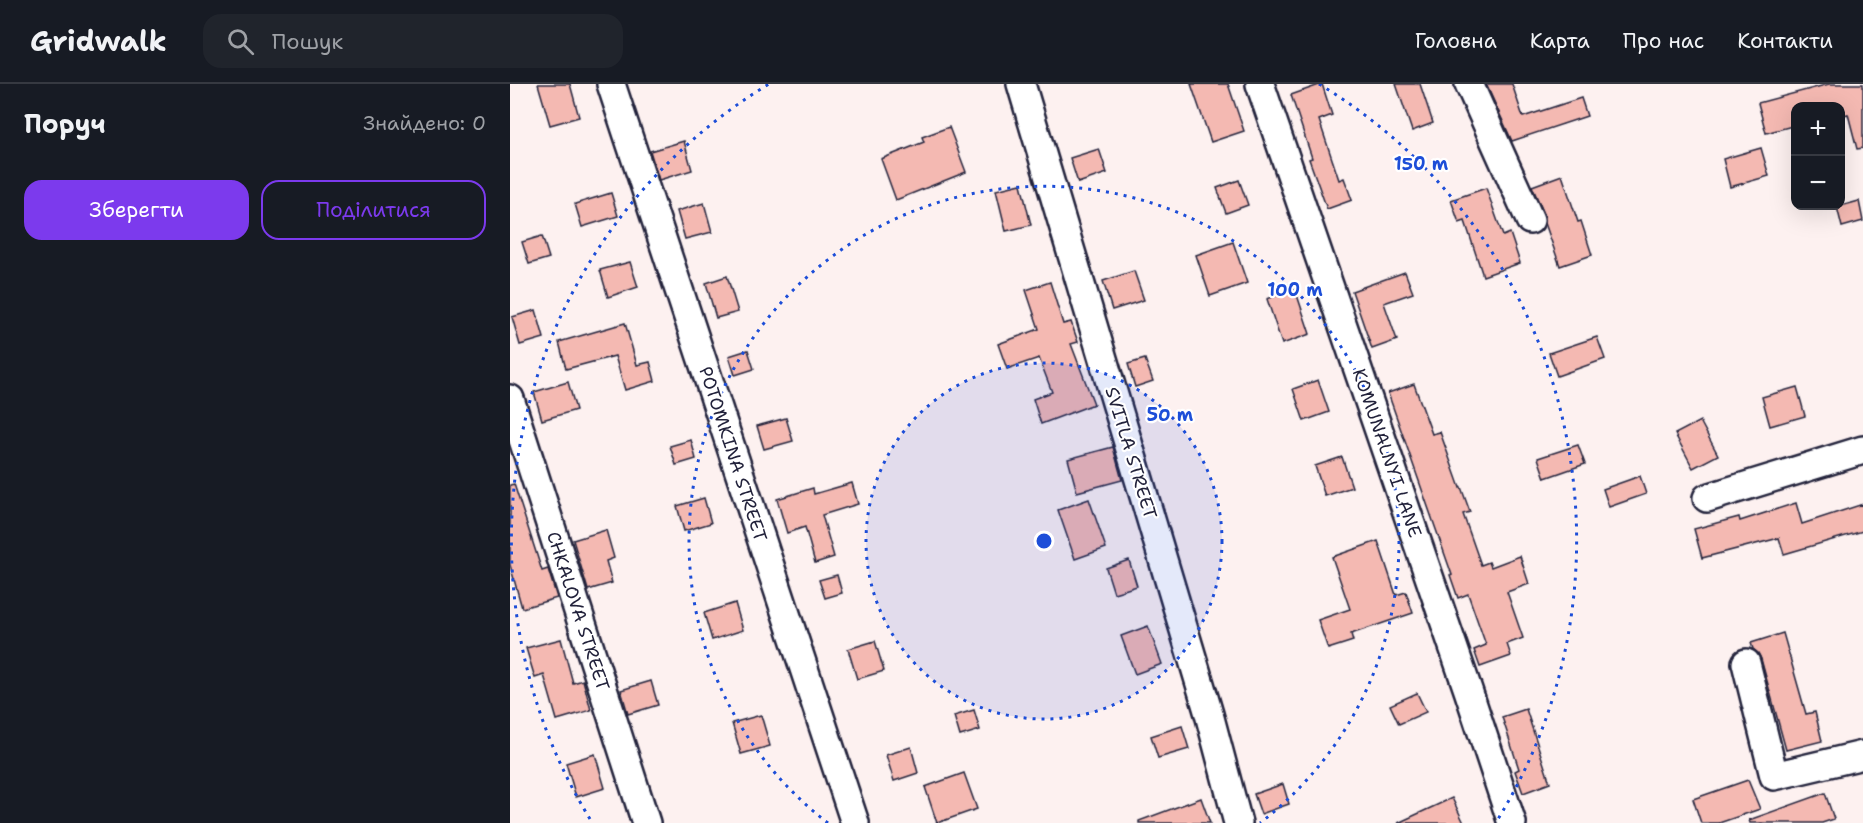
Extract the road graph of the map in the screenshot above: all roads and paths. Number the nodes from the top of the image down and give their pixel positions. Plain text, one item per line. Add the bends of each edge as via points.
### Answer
1 (611, 84) edge
2 (1021, 84) edge
3 (1260, 84) edge
4 (1468, 84) edge
5 (1530, 220) dead end
6 (510, 399) edge
7 (1863, 450) edge
8 (1707, 498) dead end
9 (1746, 663) dead end
10 (1863, 755) edge
11 (646, 823) edge
12 (855, 823) edge
13 (1238, 823) edge
14 (1512, 823) edge

1 - 12 street, POTOMKINA STREET
2 - 13 street, SVITLA STREET
3 - 14 street, KOMUNALNYI LANE
4 - 5 street
6 - 11 street, CHKALOVA STREET
7 - 8 street
9 - 10 street via 1774,776

